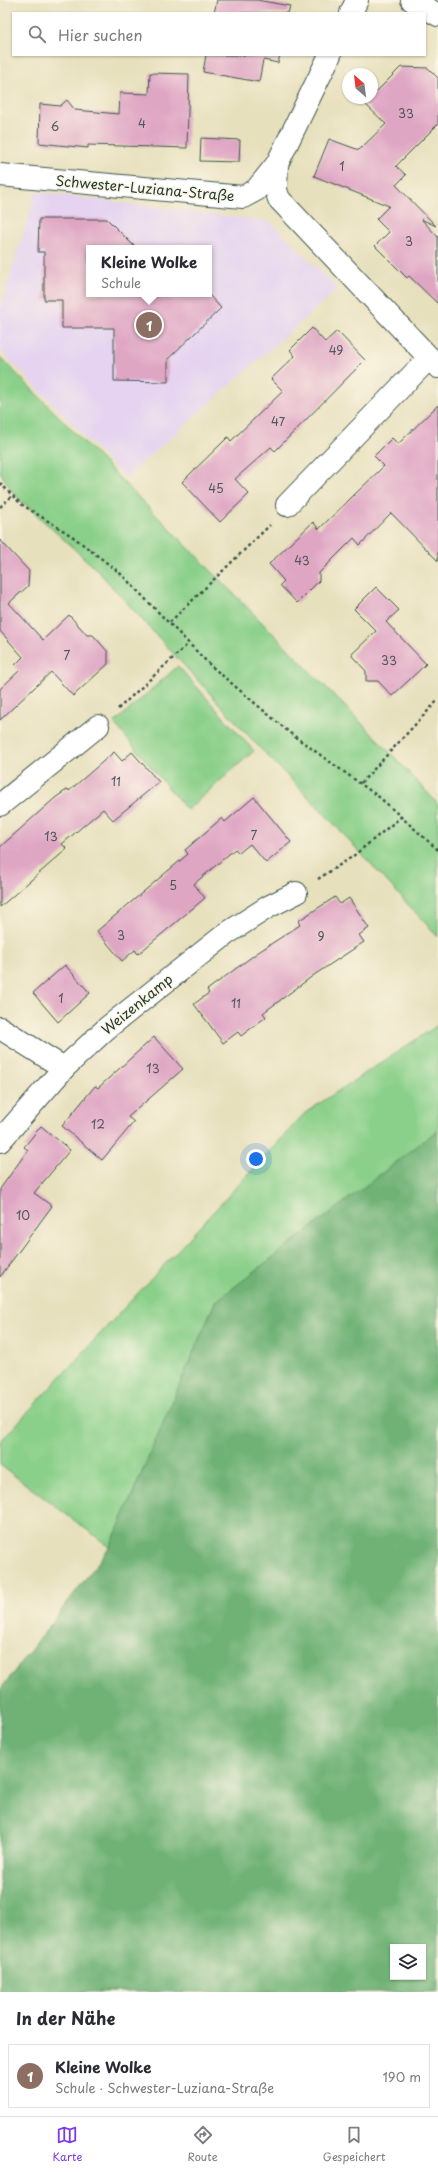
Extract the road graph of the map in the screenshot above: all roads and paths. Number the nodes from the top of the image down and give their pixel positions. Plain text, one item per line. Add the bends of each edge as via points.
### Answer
1 (357, 0) edge
2 (412, 0) edge
3 (351, 12) edge
4 (438, 15) edge
5 (330, 56) edge
6 (277, 164) junction
7 (0, 175) edge
8 (434, 363) edge
9 (0, 484) edge
10 (12, 496) junction
11 (287, 505) joint
12 (0, 507) edge
13 (170, 622) junction
14 (188, 644) junction
15 (438, 700) edge
16 (98, 726) joint
17 (361, 783) junction
18 (0, 805) edge
19 (401, 817) junction
20 (438, 850) edge
21 (296, 894) joint
22 (0, 1028) edge
23 (64, 1068) junction
24 (0, 1141) edge

1 - 3 street
2 - 4 street
5 - 6 street, Schwester-Luziana-Straße
6 - 7 street, Schwester-Luziana-Straße via 256,190 243,197
6 - 8 street, Schwester-Luziana-Straße via 276,190 279,199
8 - 11 street, Schwester-Luziana-Straße
9 - 10 path
10 - 12 path
10 - 13 path via 120,573
11 - 13 path via 260,536
13 - 14 path
14 - 16 path
14 - 17 path via 290,733
15 - 17 path
16 - 18 street
17 - 19 path
19 - 20 path
19 - 21 path via 352,857
21 - 23 street, Weizenkamp via 247,920 197,955 107,1028
22 - 23 street
23 - 24 street, Weizenkamp

